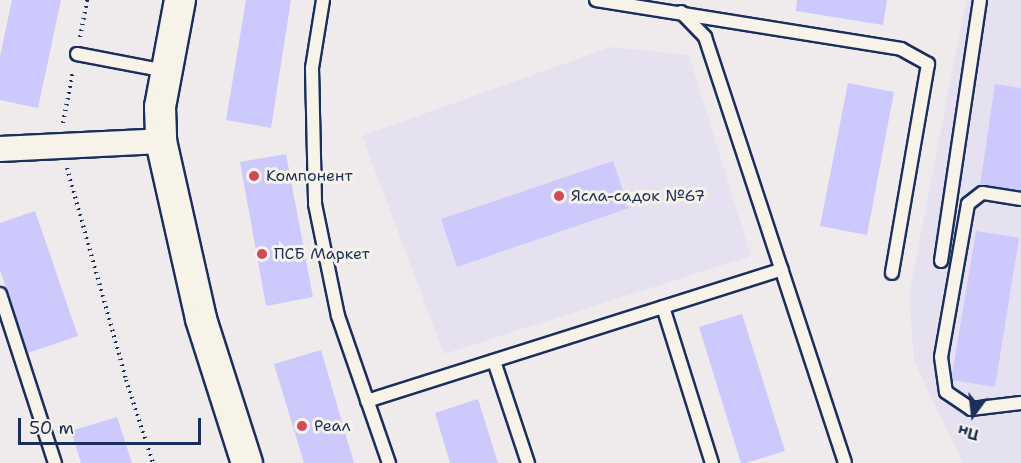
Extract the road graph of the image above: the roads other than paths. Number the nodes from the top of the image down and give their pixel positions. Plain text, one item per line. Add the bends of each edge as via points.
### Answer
1 (180, 0) edge
2 (323, 0) edge
3 (596, 0) edge
4 (980, 0) edge
5 (682, 6) edge
6 (76, 54) road end
7 (166, 71) junction
8 (161, 141) junction
9 (0, 149) edge
10 (1021, 199) edge
11 (941, 261) dead end
12 (782, 269) junction
13 (892, 273) dead end
14 (0, 294) edge
15 (663, 307) junction
16 (494, 361) junction
17 (367, 401) junction
18 (1021, 403) edge
19 (55, 463) edge
20 (247, 463) edge
21 (389, 463) edge
22 (528, 463) edge
23 (712, 463) edge
24 (845, 463) edge

1 - 7 street
2 - 17 lane via 312,68 315,204 338,316
3 - 5 lane
4 - 11 lane
5 - 12 lane via 705,37
5 - 13 lane via 901,49 928,64
6 - 7 lane
7 - 8 street via 160,107
8 - 9 street
8 - 20 street via 201,319
10 - 18 lane via 982,193 968,204 941,357 946,392 971,409
12 - 15 lane
12 - 24 lane
14 - 19 lane
15 - 16 lane
15 - 23 lane
16 - 17 lane
16 - 22 lane
17 - 21 lane

